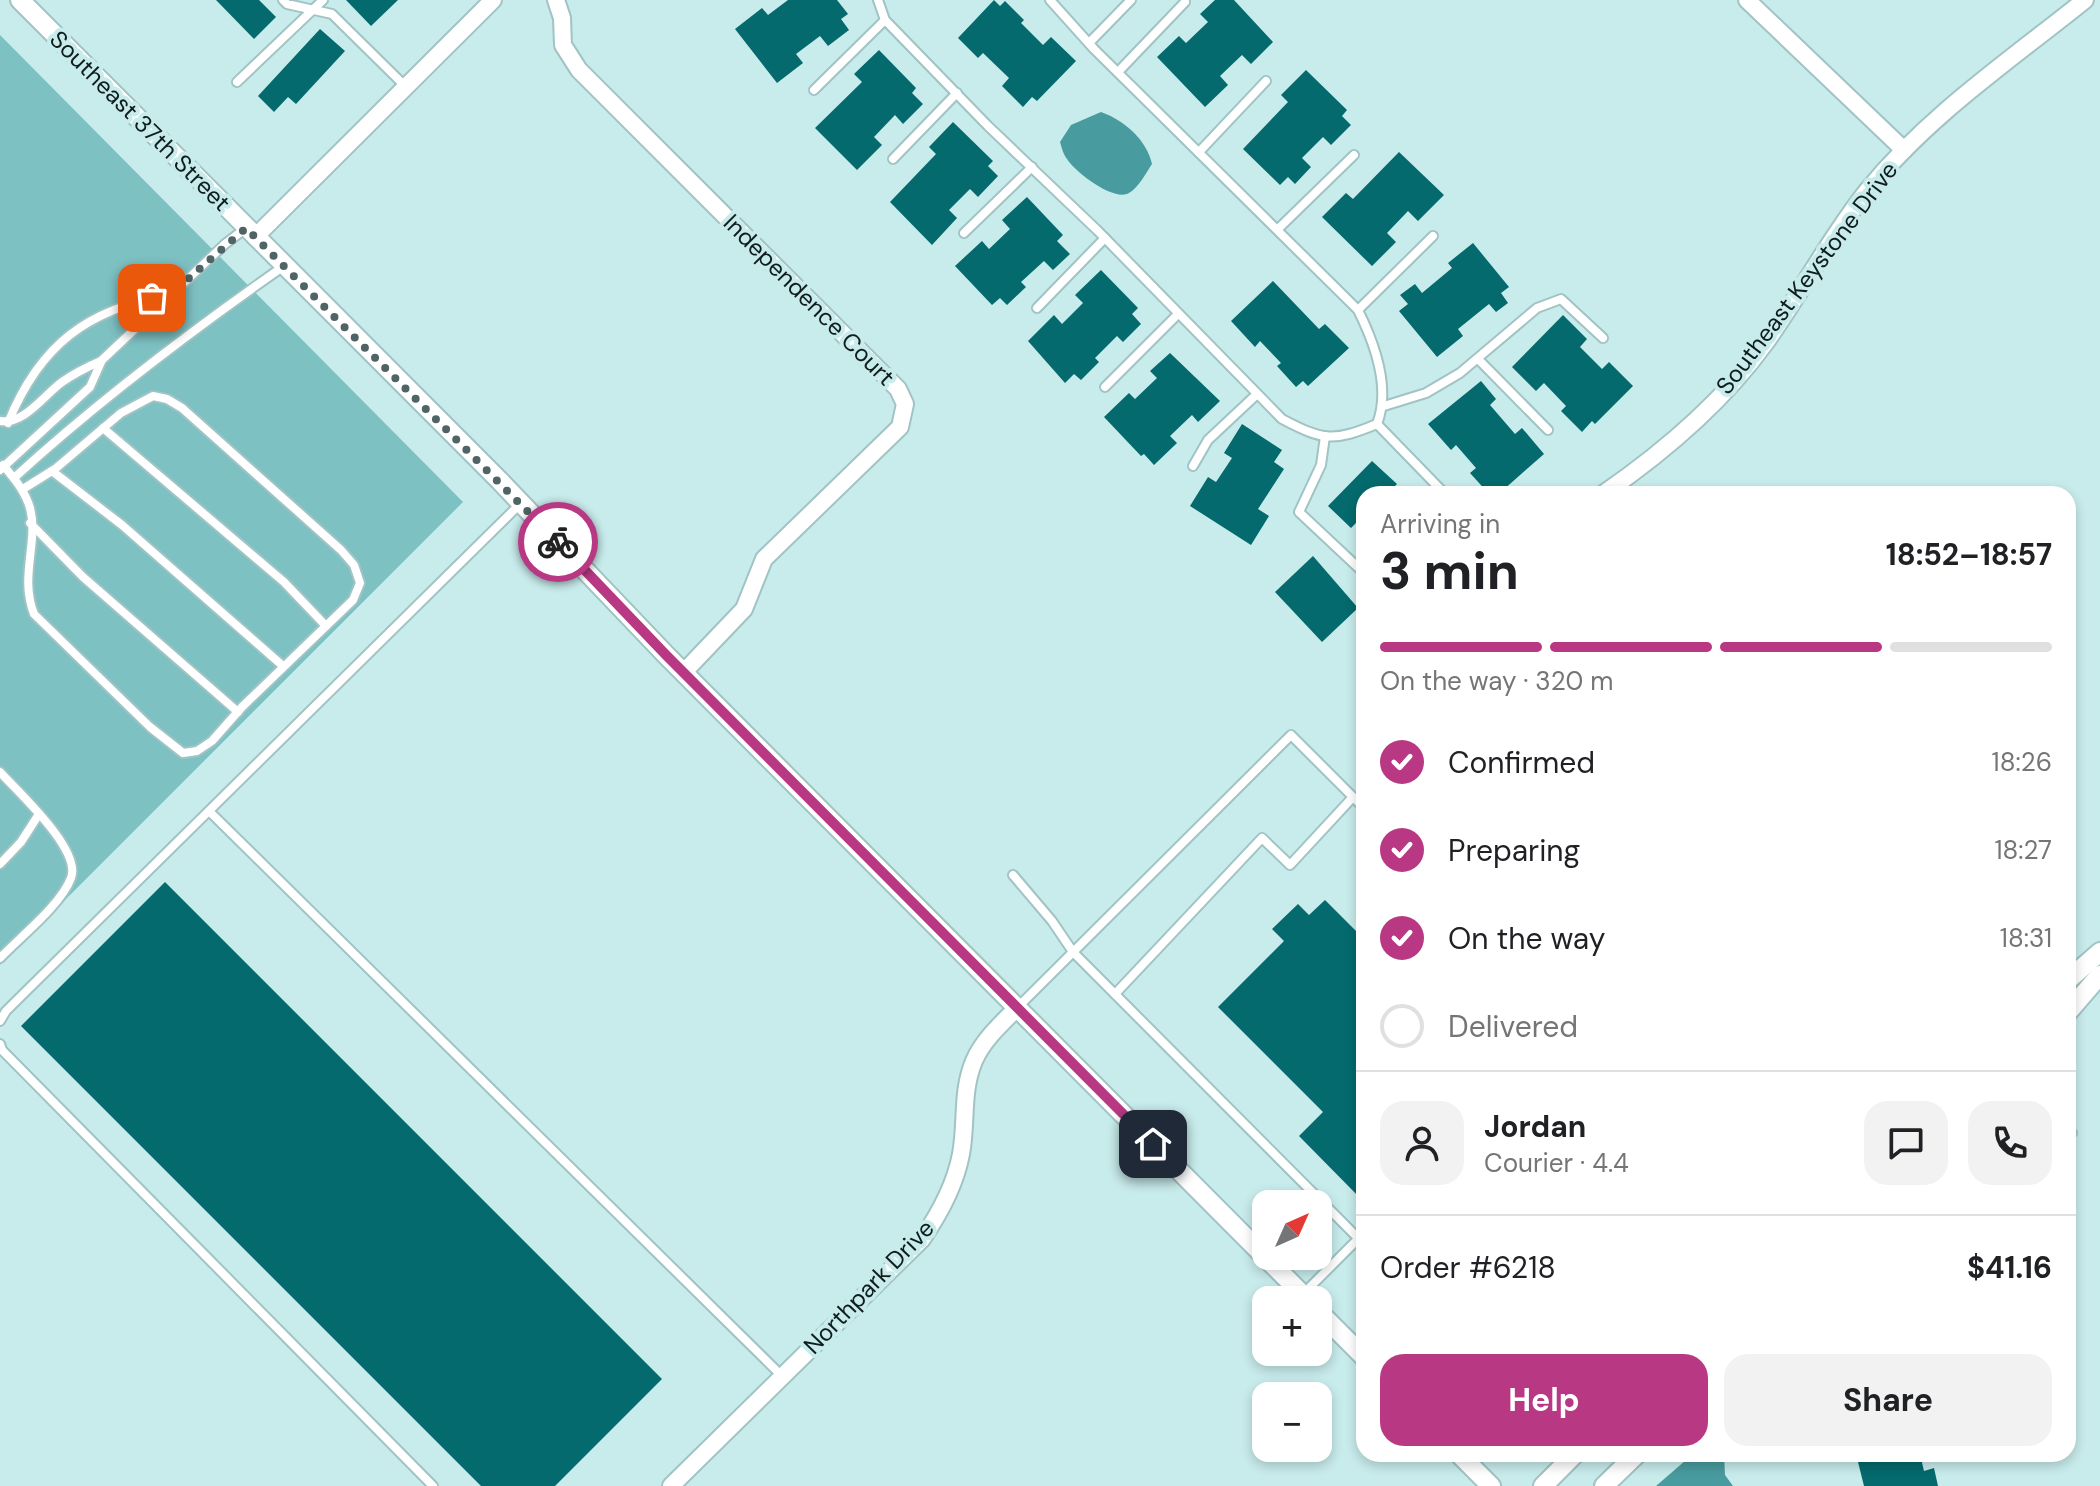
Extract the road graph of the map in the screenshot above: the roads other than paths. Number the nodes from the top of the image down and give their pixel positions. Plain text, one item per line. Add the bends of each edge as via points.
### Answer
1 (20, 0) edge
2 (283, 0) edge
3 (323, 0) edge
4 (493, 0) edge
5 (556, 0) edge
6 (878, 0) edge
7 (1050, 0) edge
8 (1131, 0) edge
9 (1747, 0) edge
10 (2085, 0) edge
11 (1185, 2) edge
12 (313, 9) junction
13 (885, 20) junction
14 (1089, 43) junction
15 (1118, 72) junction
16 (1266, 81) dead end
17 (237, 82) dead end
18 (407, 88) junction
19 (814, 90) dead end
20 (957, 93) junction
21 (1904, 150) junction
22 (1199, 152) junction
23 (1354, 155) dead end
24 (893, 159) dead end
25 (1032, 167) junction
26 (1278, 229) junction
27 (250, 232) junction
28 (964, 233) dead end
29 (1433, 236) dead end
30 (1105, 238) junction
31 (284, 266) junction
32 (171, 294) junction
33 (1037, 308) dead end
34 (1358, 310) junction
35 (1178, 314) junction
36 (1603, 338) dead end
37 (1478, 359) junction
38 (102, 360) junction
39 (1105, 387) dead end
40 (1256, 395) junction
41 (1384, 406) junction
42 (4, 422) edge
43 (1377, 424) junction
44 (103, 428) junction
45 (1548, 430) dead end
46 (1325, 436) junction
47 (1193, 466) dead end
48 (2, 467) edge
49 (52, 471) junction
50 (14, 478) junction
51 (1437, 486) edge
52 (1613, 486) edge
53 (23, 489) junction
54 (521, 503) junction
55 (30, 523) junction
56 (1356, 565) edge
57 (326, 626) junction
58 (283, 666) junction
59 (683, 673) junction
60 (238, 712) junction
61 (0, 772) edge
62 (1353, 797) junction
63 (1356, 800) edge
64 (209, 811) junction
65 (39, 814) junction
66 (0, 864) edge
67 (1013, 875) dead end
68 (1073, 952) junction
69 (2100, 952) edge
70 (0, 958) edge
71 (2076, 973) edge
72 (2100, 975) edge
73 (1115, 994) junction
74 (2076, 1003) edge
75 (1017, 1008) junction
76 (0, 1021) edge
77 (0, 1044) edge
78 (1356, 1233) edge
79 (1356, 1245) edge
80 (1294, 1286) edge
81 (1316, 1286) edge
82 (1332, 1325) edge
83 (1356, 1349) edge
84 (782, 1376) junction
85 (1467, 1462) edge
86 (1567, 1462) edge
87 (1629, 1462) edge
88 (433, 1486) edge
89 (671, 1486) edge
90 (1491, 1486) edge
91 (1543, 1486) edge
92 (1604, 1486) edge

1 - 27 street, Southeast 37th Street
2 - 12 lane
3 - 12 lane
4 - 18 street
5 - 59 street, Independence Court via 563,45 579,70 898,389 905,404 900,427 764,559 744,609
6 - 13 lane
7 - 14 lane
8 - 14 lane
9 - 21 street
10 - 21 street, Southeast Keystone Drive via 1948,107
11 - 15 lane
12 - 17 lane
12 - 18 lane via 332,14
13 - 19 lane
13 - 20 lane
14 - 15 lane
15 - 22 lane
16 - 22 lane
18 - 27 street
20 - 24 lane
20 - 25 lane
21 - 52 street, Southeast Keystone Drive via 1866,193 1737,377 1686,430
22 - 26 lane
23 - 26 lane
25 - 28 lane
25 - 30 lane
26 - 34 lane
27 - 31 street, Southeast 37th Street
27 - 32 lane
29 - 34 lane
30 - 33 lane
30 - 35 lane
31 - 50 lane via 185,337
31 - 54 street, Southeast 37th Street
32 - 38 lane
32 - 42 lane via 133,301 79,328 33,371
34 - 41 lane via 1372,337
35 - 39 lane
35 - 40 lane
36 - 37 lane via 1561,299 1537,308
37 - 41 lane via 1426,393
37 - 45 lane
38 - 42 lane via 80,370 21,417
38 - 48 lane via 90,387
40 - 46 lane via 1282,419
40 - 47 lane via 1208,440
41 - 43 lane
43 - 46 lane via 1343,438
43 - 51 lane
44 - 49 lane
44 - 57 lane via 284,582
44 - 57 lane via 153,396 167,399 204,426 354,565 360,583 353,600
46 - 56 lane via 1321,465 1299,512
48 - 50 lane
49 - 53 lane
49 - 58 lane
50 - 53 lane
53 - 55 lane
54 - 59 street, Southeast 37th Street
54 - 64 lane
55 - 60 lane via 83,577
55 - 60 lane via 26,594 34,614 150,727 183,753 197,751
57 - 58 lane
58 - 60 lane
59 - 75 street, Southeast 37th Street
61 - 65 lane
62 - 63 lane
62 - 68 lane via 1291,735
62 - 73 lane via 1290,865 1262,838
64 - 76 lane
64 - 84 lane
65 - 66 lane
65 - 70 lane via 70,856 73,876
67 - 68 lane
68 - 73 lane
68 - 75 lane
69 - 71 street
72 - 74 street
73 - 78 lane
75 - 80 street, Southeast 37th Street
75 - 84 street, Northpark Drive via 973,1061 963,1105 961,1154 940,1213 922,1239
77 - 88 lane
79 - 81 lane
82 - 83 street
84 - 89 street, Northpark Drive
85 - 90 street
86 - 91 street
87 - 92 street

